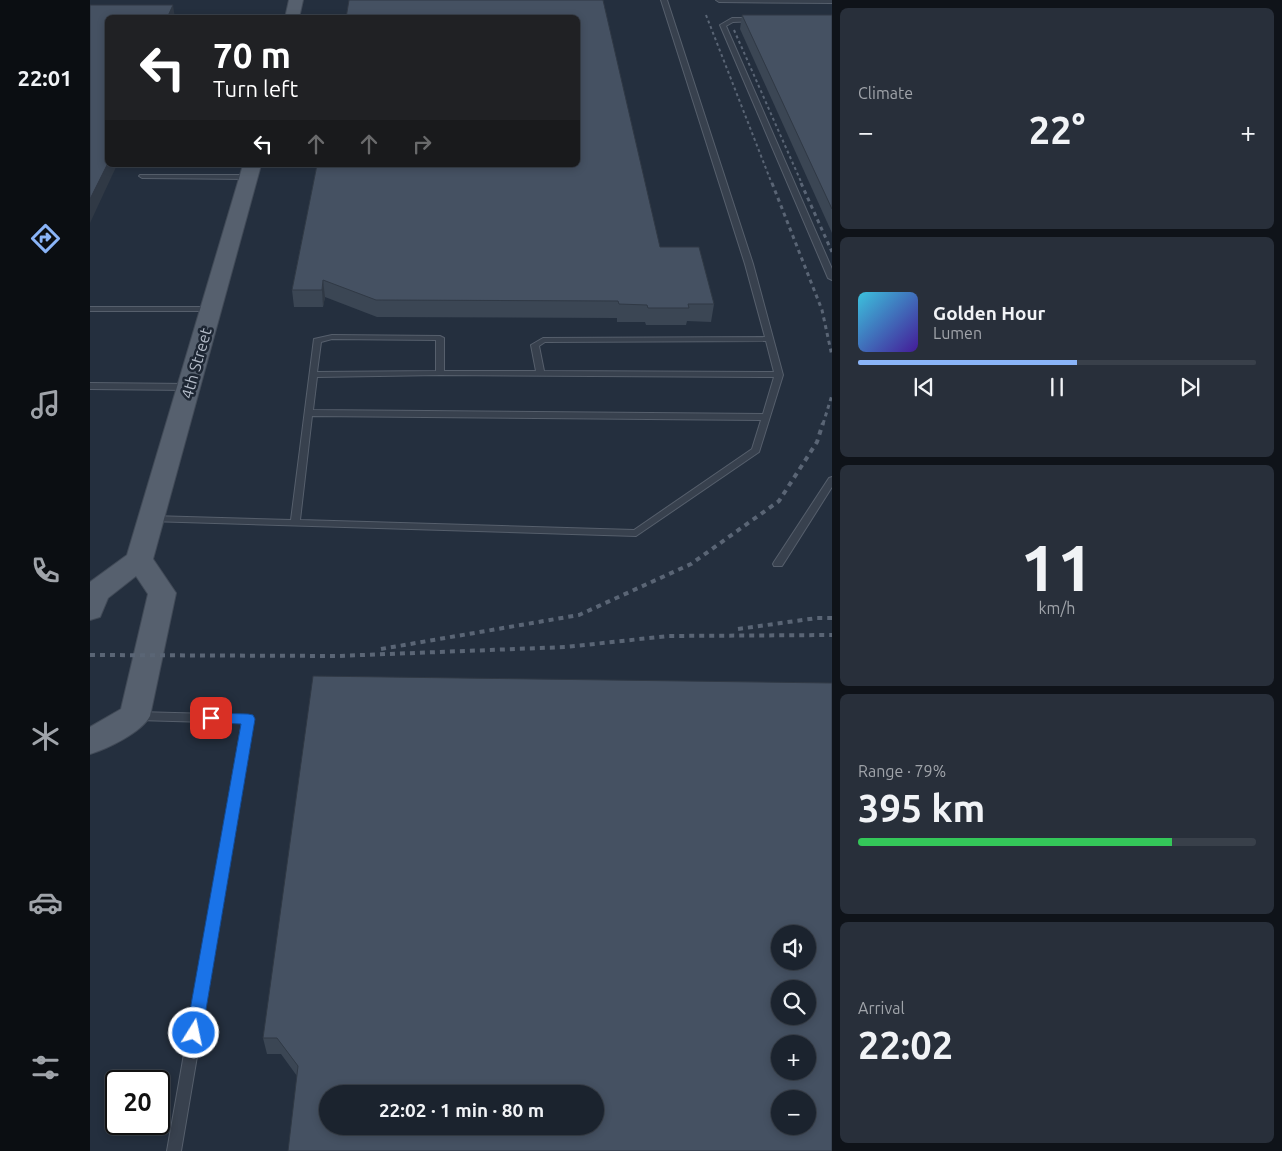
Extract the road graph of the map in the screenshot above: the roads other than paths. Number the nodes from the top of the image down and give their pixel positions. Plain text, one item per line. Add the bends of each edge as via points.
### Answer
1 (296, 0) edge
2 (664, 0) edge
3 (719, 0) edge
4 (832, 1) edge
5 (293, 15) edge
6 (761, 20) edge
7 (250, 171) edge
8 (142, 176) dead end
9 (832, 278) edge
10 (90, 309) edge
11 (211, 309) junction
12 (770, 339) junction
13 (440, 373) junction
14 (540, 373) junction
15 (313, 375) junction
16 (779, 375) junction
17 (90, 386) edge
18 (189, 387) junction
19 (308, 413) junction
20 (767, 417) junction
21 (832, 480) edge
22 (151, 518) junction
23 (295, 523) junction
24 (139, 560) junction
25 (778, 564) dead end
26 (90, 610) edge
27 (135, 716) junction
28 (90, 742) edge
29 (174, 1151) edge

1 - 5 main road
2 - 12 lane
3 - 4 lane
6 - 9 lane via 732,20 723,25
7 - 8 lane
7 - 11 main road, 4th Street
10 - 11 lane
11 - 18 main road, 4th Street
12 - 14 lane via 543,340 535,345
12 - 16 lane
13 - 14 lane
13 - 15 lane
13 - 15 lane via 440,338 332,337 317,341
14 - 16 lane
15 - 19 lane
16 - 20 lane
17 - 18 lane
18 - 22 main road, 4th Street
19 - 20 lane
19 - 23 lane
20 - 23 lane via 756,450 636,533
21 - 25 lane
22 - 23 lane
22 - 24 main road, 4th Street
24 - 26 main road via 95,594
24 - 27 main road via 162,593
27 - 28 main road
27 - 29 lane via 248,719

